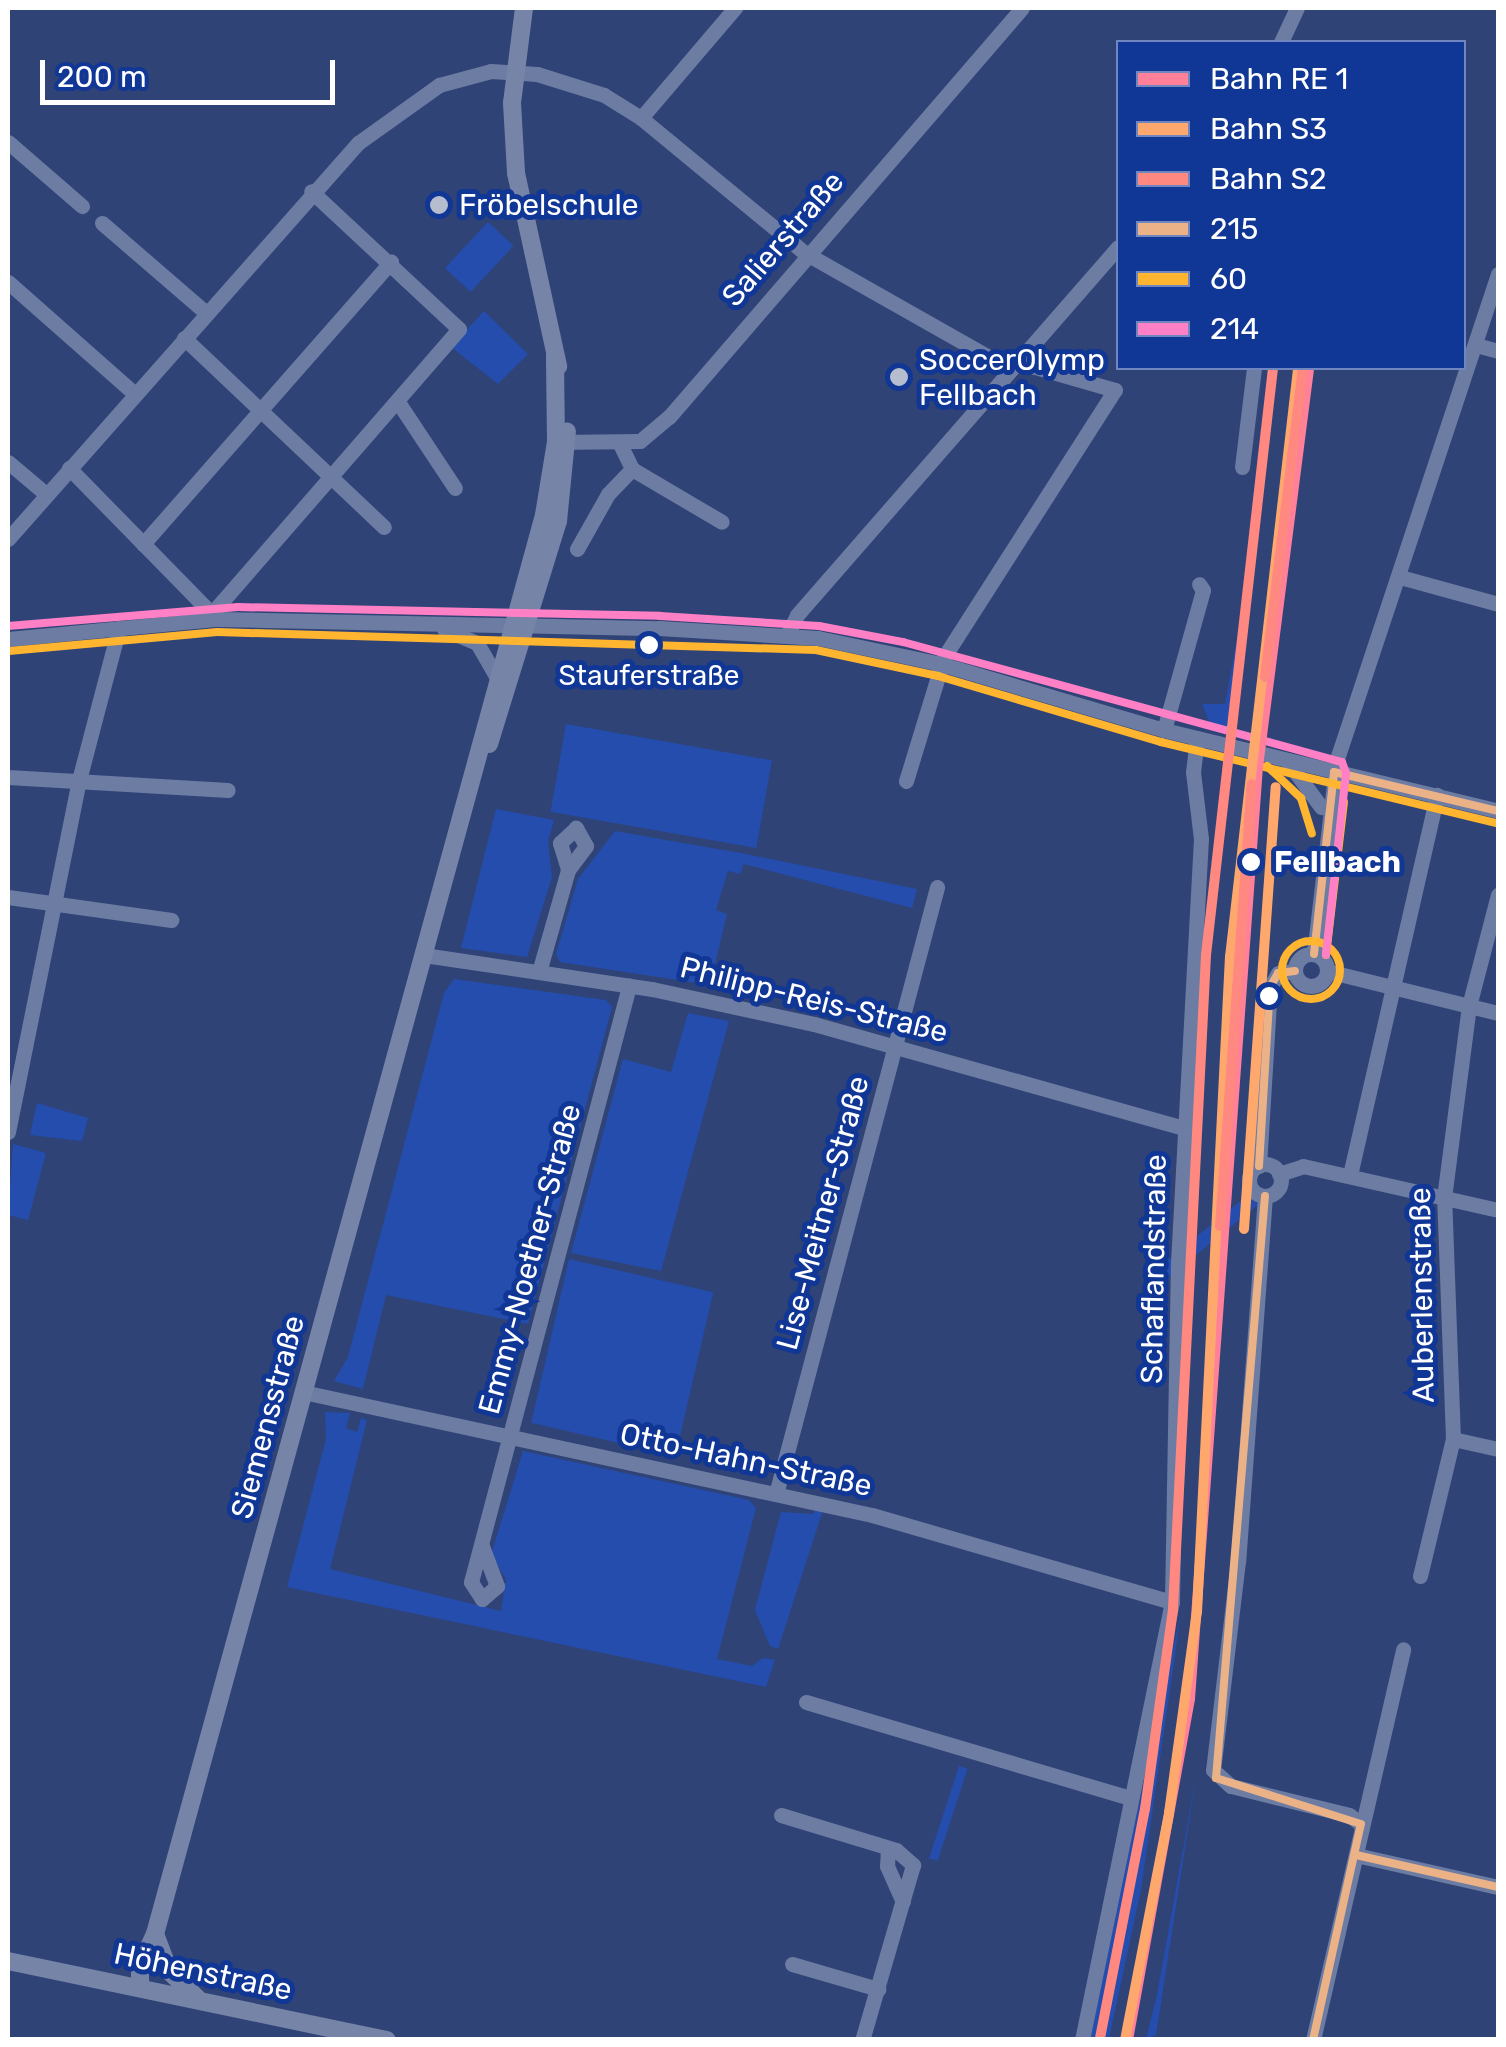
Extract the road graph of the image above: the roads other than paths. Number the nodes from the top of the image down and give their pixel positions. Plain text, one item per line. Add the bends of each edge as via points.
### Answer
1 (524, 8) edge
2 (736, 8) edge
3 (1022, 8) edge
4 (1296, 8) edge
5 (1282, 40) edge
6 (514, 72) junction
7 (641, 118) junction
8 (8, 142) edge
9 (311, 191) junction
10 (82, 206) dead end
11 (102, 223) dead end
12 (1116, 249) edge
13 (805, 254) junction
14 (391, 262) junction
15 (1498, 274) edge
16 (8, 282) edge
17 (205, 312) junction
18 (184, 338) junction
19 (1476, 344) junction
20 (1498, 351) edge
21 (1016, 362) junction
22 (1254, 370) edge
23 (134, 394) junction
24 (398, 402) junction
25 (259, 411) junction
26 (562, 442) junction
27 (620, 444) junction
28 (8, 462) edge
29 (1242, 466) dead end
30 (70, 468) junction
31 (632, 468) junction
32 (330, 478) junction
33 (455, 488) dead end
34 (46, 494) junction
35 (722, 522) dead end
36 (384, 527) dead end
37 (8, 539) edge
38 (143, 544) junction
39 (577, 549) dead end
40 (1400, 577) junction
41 (1199, 584) dead end
42 (1498, 604) edge
43 (215, 616) junction
44 (436, 626) junction
45 (119, 628) junction
46 (517, 628) junction
47 (787, 635) junction
48 (8, 639) edge
49 (942, 664) junction
50 (496, 676) junction
51 (1164, 730) junction
52 (1197, 738) junction
53 (1285, 760) junction
54 (1334, 772) junction
55 (8, 777) edge
56 (78, 780) junction
57 (906, 781) dead end
58 (228, 790) dead end
59 (1437, 796) junction
60 (1321, 807) junction
61 (1498, 811) edge
62 (1324, 829) junction
63 (450, 862) junction
64 (568, 870) dead end
65 (937, 887) dead end
66 (8, 897) edge
67 (56, 903) junction
68 (1497, 905) edge
69 (170, 920) dead end
70 (1314, 954) junction
71 (424, 955) junction
72 (1295, 970) junction
73 (539, 972) junction
74 (1327, 972) junction
75 (629, 986) junction
76 (1394, 987) junction
77 (1468, 1006) junction
78 (1498, 1013) edge
79 (896, 1046) junction
80 (1184, 1128) junction
81 (8, 1132) edge
82 (1260, 1166) junction
83 (1280, 1174) junction
84 (1350, 1176) junction
85 (1266, 1196) junction
86 (1444, 1198) junction
87 (1498, 1210) edge
88 (303, 1392) junction
89 (511, 1437) junction
90 (1453, 1438) junction
91 (1498, 1449) edge
92 (776, 1494) junction
93 (482, 1546) dead end
94 (1420, 1576) dead end
95 (1172, 1602) junction
96 (1403, 1649) dead end
97 (806, 1702) dead end
98 (1131, 1798) junction
99 (780, 1816) dead end
100 (1360, 1824) junction
101 (888, 1848) junction
102 (1356, 1855) junction
103 (1498, 1887) edge
104 (904, 1902) junction
105 (158, 1941) junction
106 (8, 1960) edge
107 (792, 1964) dead end
108 (140, 1987) junction
109 (878, 1989) junction
110 (198, 1998) junction
111 (387, 2040) edge
112 (862, 2040) edge
113 (1082, 2040) edge
114 (1312, 2040) edge

1 - 6 main road
2 - 7 street
3 - 13 street, Salierstraße
4 - 5 street
6 - 7 street via 604,96
6 - 9 street via 464,77 422,94 389,115
6 - 26 main road via 516,173 555,357
7 - 13 street
8 - 10 street
9 - 14 street
9 - 17 street
11 - 17 street
12 - 21 street
13 - 21 street
13 - 27 street, Salierstraße via 669,417 640,441
14 - 24 street via 460,328
14 - 25 street
15 - 19 street
16 - 23 street
17 - 18 street
18 - 23 street
18 - 25 street
19 - 20 street
19 - 40 street
21 - 47 street via 797,615
21 - 49 street via 1114,390
22 - 29 street
23 - 30 street
24 - 32 street
24 - 33 street
25 - 32 street
25 - 38 street
26 - 27 street, Salierstraße
26 - 46 main road
27 - 31 street
28 - 34 street
30 - 34 street
30 - 38 street
31 - 35 street
31 - 39 street via 608,494
32 - 36 street
32 - 43 street
34 - 37 street
38 - 43 street
40 - 42 street
40 - 54 street
41 - 51 street via 1203,590
43 - 44 street
43 - 45 street
44 - 46 street
44 - 50 street via 478,643
45 - 48 street
45 - 56 street
46 - 47 street
46 - 50 main road, Siemensstraße
46 - 63 main road, Siemensstraße
47 - 49 street
49 - 51 street
49 - 57 street
50 - 63 main road, Siemensstraße
51 - 52 street
52 - 53 street
52 - 80 street, Schaflandstraße via 1193,772 1201,856
53 - 54 street
53 - 60 street
54 - 59 street
54 - 60 street
54 - 62 street
55 - 56 street
56 - 58 street
56 - 67 street
59 - 61 street
59 - 76 street
60 - 62 street
62 - 70 street
63 - 71 main road, Siemensstraße
64 - 73 street
65 - 79 street, Lise-Meitner-Straße
66 - 67 street
67 - 69 street
67 - 81 street
68 - 77 street, Auberlenstraße
70 - 72 street via 1299,959
70 - 74 street
71 - 73 street, Philipp-Reis-Straße
71 - 88 main road, Siemensstraße
72 - 74 street via 1311,986
72 - 82 street via 1278,973 1270,986
73 - 75 street, Philipp-Reis-Straße
74 - 76 street
75 - 79 street, Philipp-Reis-Straße
75 - 89 street, Emmy-Noether-Straße
76 - 77 street
76 - 84 street
77 - 78 street
77 - 86 street, Auberlenstraße
79 - 80 street, Philipp-Reis-Straße
79 - 92 street, Lise-Meitner-Straße
80 - 95 street, Schaflandstraße
82 - 83 street
82 - 85 street via 1249,1180
83 - 84 street via 1303,1166
83 - 85 street via 1278,1189
84 - 86 street
85 - 100 street via 1216,1778 1349,1815
86 - 87 street
86 - 90 street, Auberlenstraße
88 - 89 street, Otto-Hahn-Straße
88 - 105 main road, Siemensstraße
89 - 92 street, Otto-Hahn-Straße
89 - 93 street, Emmy-Noether-Straße
90 - 91 street
90 - 94 street, Auberlenstraße
92 - 95 street, Otto-Hahn-Straße via 872,1514
95 - 98 street, Schaflandstraße
96 - 100 street
97 - 98 street
98 - 113 street, Schaflandstraße
99 - 101 street
100 - 102 street
101 - 104 street via 886,1866
101 - 104 street via 913,1865
102 - 103 street
102 - 114 street
104 - 109 street
105 - 108 main road, Siemensstraße
105 - 110 main road via 169,1971
106 - 108 main road, Höhenstraße
107 - 109 street
108 - 110 main road, Höhenstraße
109 - 112 street
110 - 111 main road, Höhenstraße

